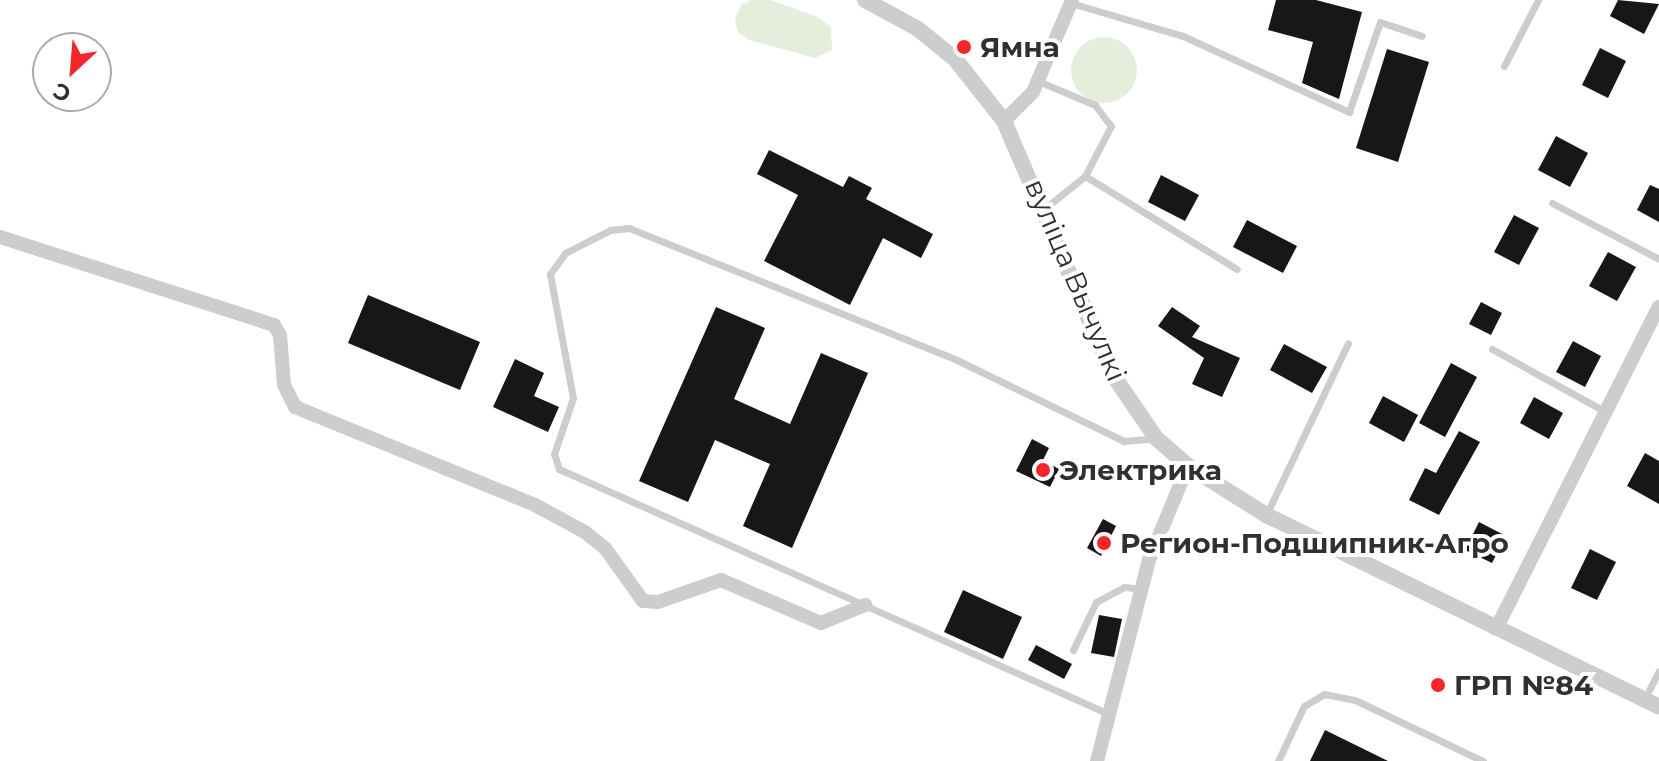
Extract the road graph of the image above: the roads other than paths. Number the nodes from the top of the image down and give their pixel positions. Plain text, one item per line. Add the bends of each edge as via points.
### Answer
1 (865, 0) edge
2 (1538, 0) edge
3 (1072, 1) edge
4 (1422, 36) dead end
5 (1504, 66) dead end
6 (1038, 81) junction
7 (1004, 121) junction
8 (1085, 176) junction
9 (1552, 203) dead end
10 (1044, 209) junction
11 (0, 237) edge
12 (1659, 259) edge
13 (1237, 269) dead end
14 (1659, 307) edge
15 (1348, 343) dead end
16 (1492, 349) dead end
17 (1606, 412) junction
18 (1156, 438) junction
19 (1188, 466) junction
20 (1266, 515) junction
21 (1142, 589) junction
22 (865, 605) junction
23 (1496, 629) junction
24 (1073, 650) dead end
25 (1659, 671) edge
26 (1652, 704) edge
27 (1109, 714) junction
28 (1097, 761) edge
29 (1278, 761) edge
30 (1483, 761) edge

1 - 7 street, вуліца Вычулкі via 918,29 955,59
2 - 5 lane
3 - 4 lane via 1183,36 1349,112 1380,22
3 - 6 street
6 - 7 street
6 - 8 lane via 1095,105 1111,126
7 - 10 street, вуліца Вычулкі
8 - 10 lane
8 - 13 lane
9 - 12 lane
10 - 18 street, вуліца Вычулкі via 1113,375
11 - 22 street via 274,325 280,335 284,385 295,407 535,505 585,532 605,548 643,601 658,602 721,580 821,623
14 - 17 street
15 - 20 lane
16 - 17 lane
17 - 23 street
18 - 19 street, вуліца Вычулкі
18 - 22 lane via 1124,441 957,360 629,228 610,230 565,253 550,274 549,286 573,398 554,454 559,469
19 - 20 street, вуліца Вычулкі
19 - 21 street
20 - 23 street, вуліца Вычулкі
21 - 24 lane via 1124,587 1096,602
21 - 27 street
22 - 27 lane
23 - 26 street, вуліца Вычулкі
25 - 26 lane
27 - 28 street
29 - 30 lane via 1304,706 1324,694 1355,700

